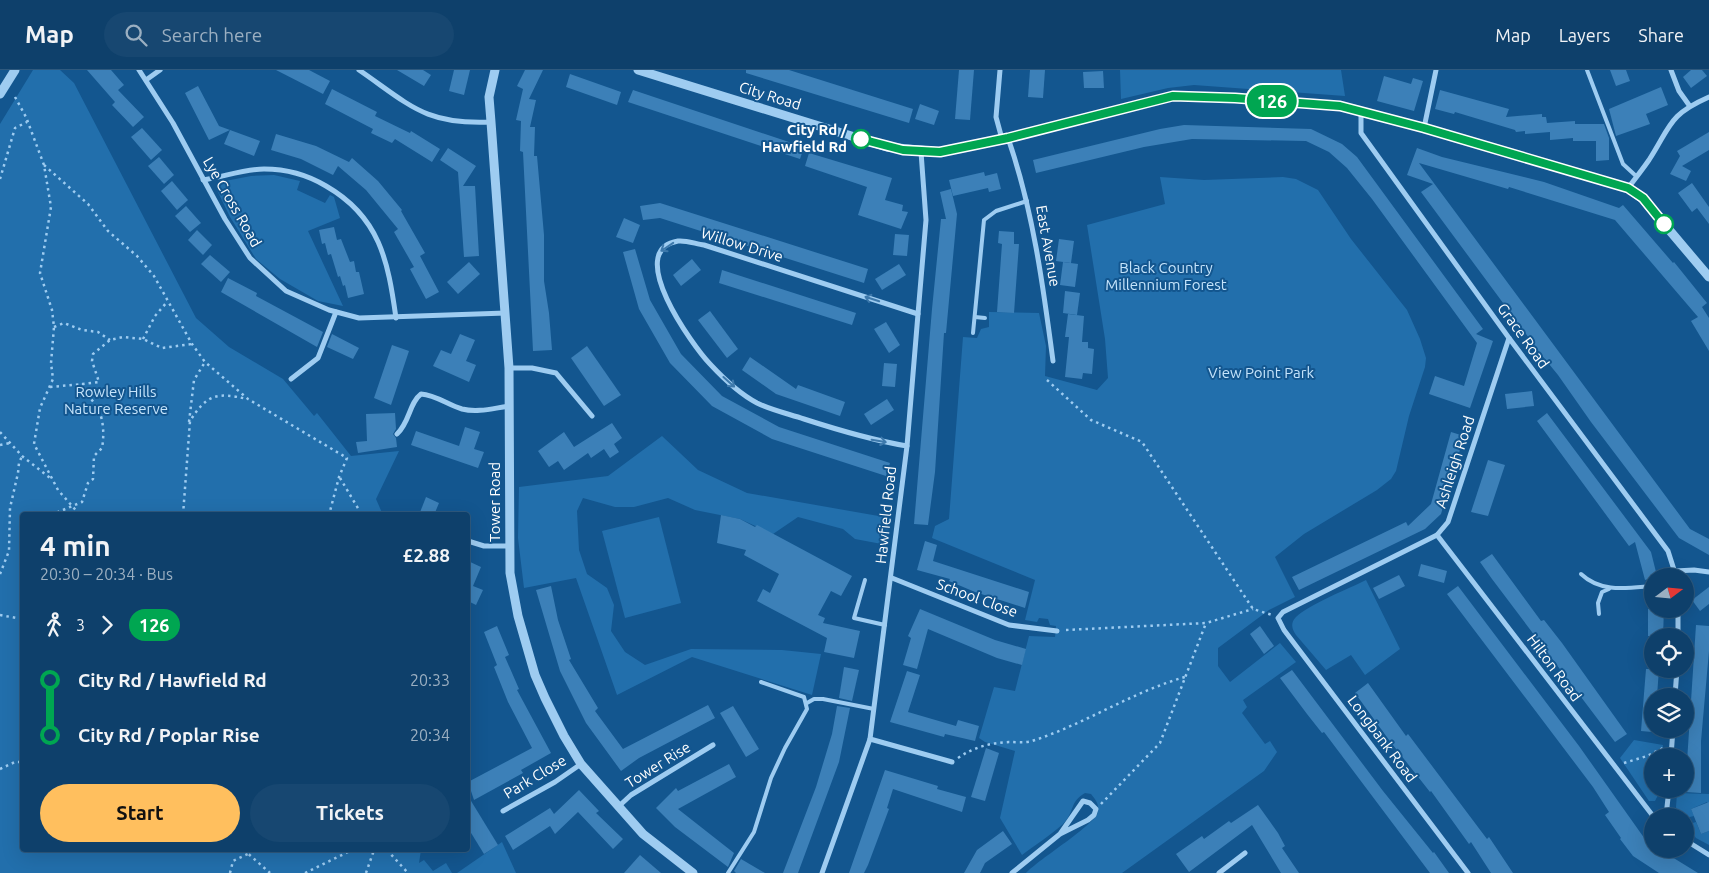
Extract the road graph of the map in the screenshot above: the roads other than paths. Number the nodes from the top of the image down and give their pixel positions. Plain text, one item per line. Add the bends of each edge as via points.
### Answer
1 (15, 70) edge
2 (138, 70) edge
3 (160, 70) edge
4 (359, 70) edge
5 (494, 70) edge
6 (638, 70) edge
7 (1000, 70) edge
8 (1436, 70) edge
9 (1588, 70) edge
10 (1671, 70) edge
11 (146, 80) junction
12 (0, 94) edge
13 (1709, 97) edge
14 (1689, 106) junction
15 (1361, 112) junction
16 (491, 122) junction
17 (1424, 128) junction
18 (1005, 138) junction
19 (920, 152) junction
20 (1636, 176) junction
21 (204, 180) junction
22 (1628, 188) junction
23 (1027, 201) junction
24 (1709, 277) edge
25 (336, 312) junction
26 (507, 313) junction
27 (918, 314) junction
28 (975, 317) junction
29 (396, 318) junction
30 (985, 318) dead end
31 (973, 333) dead end
32 (1509, 338) junction
33 (1053, 361) dead end
34 (509, 368) junction
35 (291, 379) dead end
36 (510, 406) junction
37 (592, 416) dead end
38 (397, 434) dead end
39 (906, 446) junction
40 (1437, 535) junction
41 (470, 541) edge
42 (509, 546) junction
43 (1673, 568) edge
44 (1694, 570) edge
45 (1709, 572) edge
46 (1581, 574) dead end
47 (892, 578) junction
48 (865, 580) dead end
49 (1644, 586) edge
50 (1611, 588) junction
51 (1599, 614) dead end
52 (885, 625) junction
53 (1057, 631) road end
54 (762, 682) dead end
55 (807, 703) junction
56 (874, 709) junction
57 (870, 738) junction
58 (713, 745) dead end
59 (952, 762) road end
60 (581, 764) junction
61 (618, 808) junction
62 (1646, 808) edge
63 (503, 811) dead end
64 (1060, 834) junction
65 (1694, 846) edge
66 (1245, 853) dead end
67 (1709, 855) edge
68 (693, 873) edge
69 (728, 873) edge
70 (822, 873) edge
71 (1012, 873) edge
72 (1220, 873) edge
73 (1468, 873) edge

1 - 12 street
2 - 11 street, Lye Cross Road
3 - 11 street
4 - 16 street via 412,108 440,119
5 - 16 street, Tower Road
6 - 19 street, City Road via 887,147
7 - 18 street, East Avenue via 996,117
8 - 17 street
9 - 20 lane via 1624,164
10 - 14 street
11 - 21 street, Lye Cross Road
13 - 14 street
14 - 20 street via 1669,125
15 - 17 street, City Road
15 - 18 street, City Road via 1330,105 1173,96
15 - 32 street, Grace Road via 1361,133
16 - 26 street, Tower Road
17 - 22 street, City Road
18 - 19 street, City Road via 940,152
18 - 23 street, East Avenue
19 - 27 street, Hawfield Road via 926,220
20 - 22 street
21 - 25 street, Lye Cross Road via 250,258 286,291
21 - 29 street via 261,169 284,170 299,173 342,195 368,220 380,244 391,280
22 - 24 street, City Road via 1643,198
23 - 28 lane via 996,211 984,220
23 - 33 street, East Avenue via 1037,245
25 - 29 street, Lye Cross Road via 358,318
25 - 35 street via 318,358
26 - 29 street, Lye Cross Road
26 - 34 street, Tower Road
27 - 39 street, Hawfield Road
27 -> 39 street, Willow Drive via 704,245 680,241 670,243 660,252 658,261 658,274 667,303 689,337 710,364 757,403 869,440
28 - 30 lane
28 - 31 lane
32 - 40 street, Ashleigh Road via 1448,522
32 - 43 street, Grace Road via 1668,551
34 - 36 street, Tower Road
34 - 37 street via 556,373
36 - 38 street via 470,410 421,394 415,398 408,419
36 - 42 street, Tower Road
39 - 47 street, Hawfield Road
40 - 62 street, Hilton Road
40 - 73 street, Longbank Road via 1283,612 1278,618
41 - 42 street via 484,546
42 - 60 street, Tower Road via 518,616 535,675
44 - 45 street
46 - 50 lane via 1589,582
47 - 52 street, Hawfield Road
47 - 53 street, School Close via 1009,625
48 - 52 lane via 854,618
49 - 50 lane
50 - 51 lane via 1602,592
52 - 56 street, Hawfield Road
54 - 55 lane via 796,693
55 - 56 lane via 823,699
55 - 69 lane via 807,709 771,778 754,832
56 - 57 street, Hawfield Road
57 - 59 street
57 - 70 street, Hawfield Road
58 - 61 street, Tower Rise via 631,795
60 - 61 street, Tower Road
60 - 63 street, Park Close
61 - 68 street, Tower Road via 643,834
64 - 64 street via 1083,801 1090,802 1096,809 1094,816
64 - 71 street
65 - 67 street
66 - 72 street

